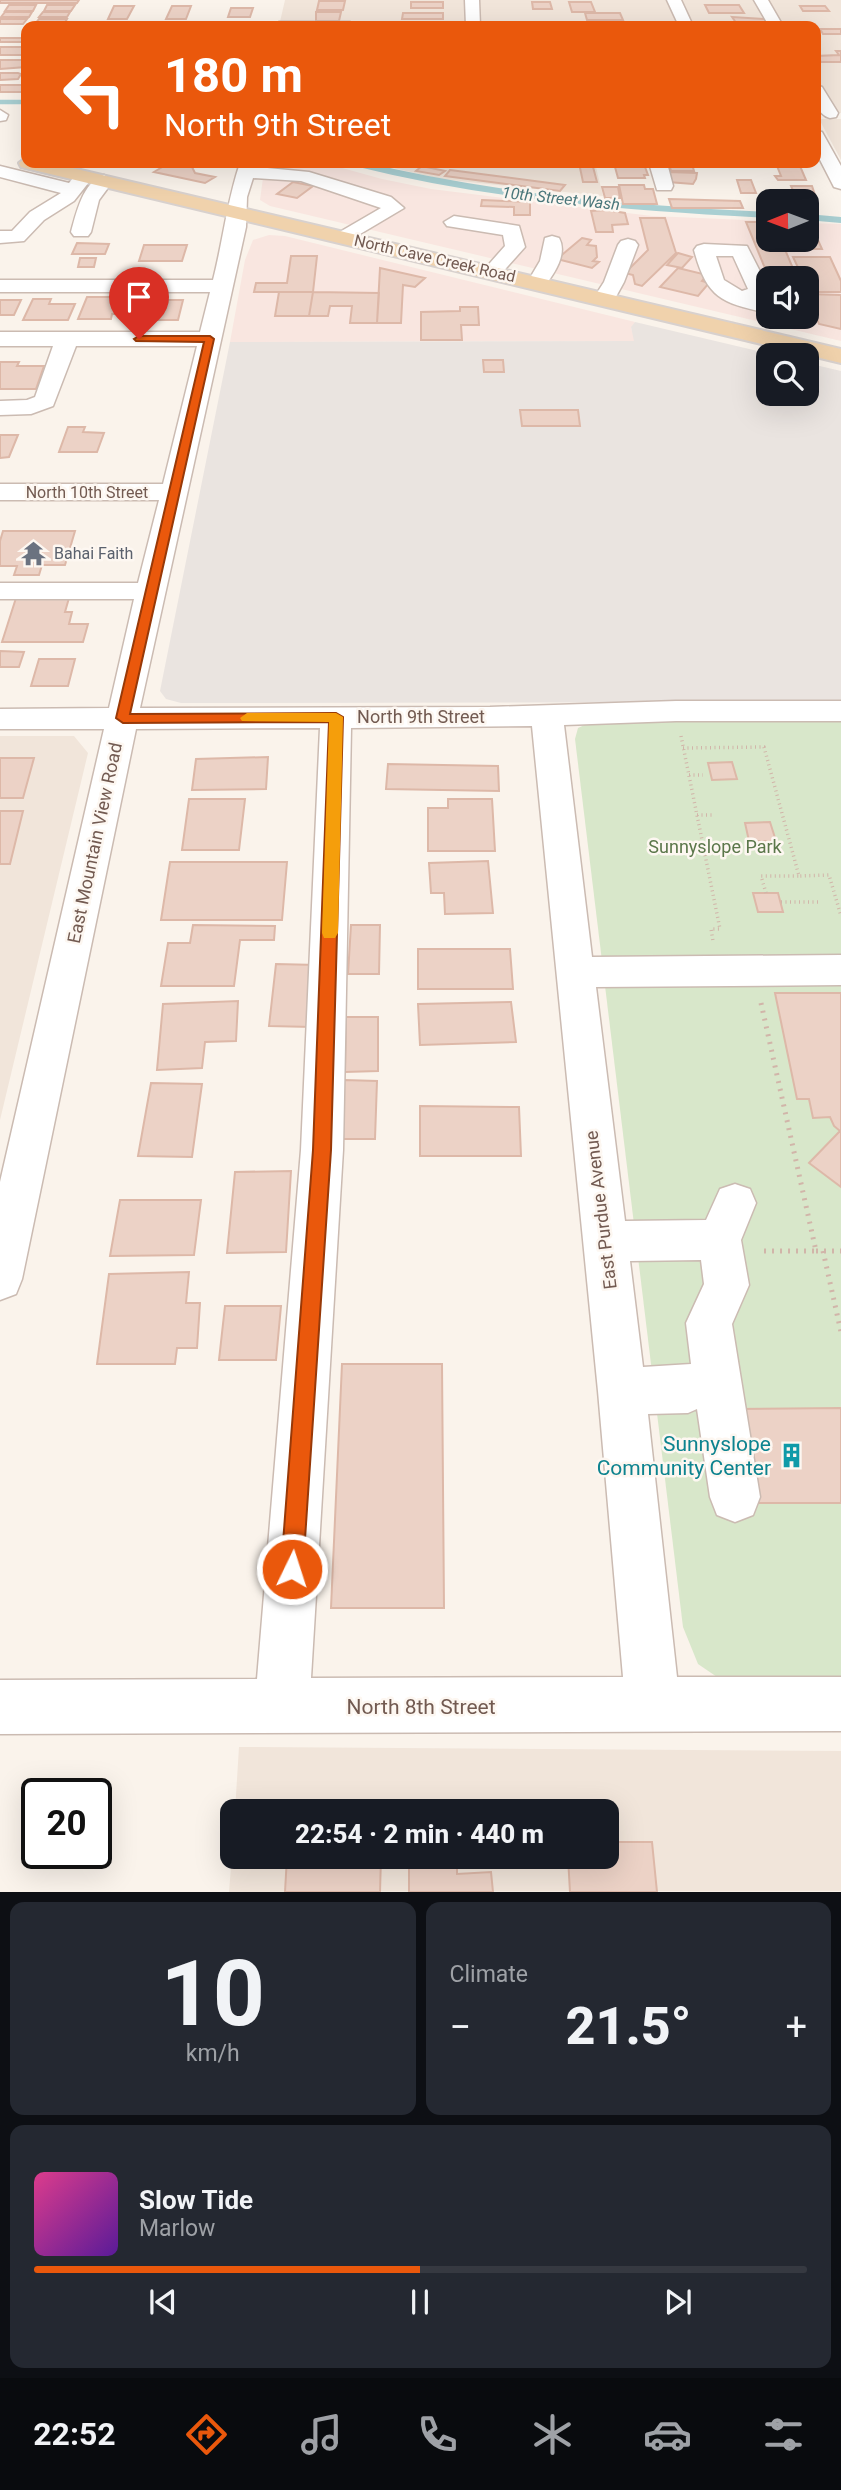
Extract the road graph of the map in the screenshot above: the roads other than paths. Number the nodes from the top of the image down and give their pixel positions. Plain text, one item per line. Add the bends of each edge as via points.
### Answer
1 (472, 0) edge
2 (674, 0) edge
3 (761, 0) edge
4 (473, 21) edge
5 (684, 21) edge
6 (773, 21) edge
7 (821, 145) edge
8 (11, 162) edge
9 (33, 168) edge
10 (247, 168) edge
11 (660, 168) edge
12 (45, 183) junction
13 (87, 183) junction
14 (841, 183) edge
15 (664, 186) dead end
16 (26, 196) dead end
17 (237, 211) junction
18 (454, 222) dead end
19 (0, 223) edge
20 (25, 226) junction
21 (80, 232) dead end
22 (0, 237) edge
23 (345, 237) junction
24 (552, 242) dead end
25 (628, 245) dead end
26 (492, 272) junction
27 (537, 283) junction
28 (0, 286) edge
29 (222, 286) junction
30 (744, 298) dead end
31 (604, 299) junction
32 (756, 302) edge
33 (772, 329) edge
34 (0, 339) edge
35 (67, 339) junction
36 (210, 339) junction
37 (768, 339) junction
38 (841, 356) edge
39 (0, 408) edge
40 (0, 492) edge
41 (174, 492) junction
42 (151, 591) junction
43 (0, 592) edge
44 (841, 711) edge
45 (626, 712) junction
46 (547, 715) junction
47 (336, 717) junction
48 (123, 718) junction
49 (0, 719) edge
50 (632, 744) dead end
51 (841, 970) edge
52 (574, 972) junction
53 (604, 1241) junction
54 (0, 1279) edge
55 (716, 1377) junction
56 (622, 1391) junction
57 (736, 1497) dead end
58 (841, 1704) edge
59 (653, 1706) junction
60 (0, 1707) edge
61 (282, 1707) junction

1 - 4 street
2 - 5 street
3 - 6 street
7 - 14 street
8 - 12 street
9 - 13 main road, North Cave Creek Road
10 - 17 street, East Mountain View Road
10 - 23 street via 303,176 394,208
11 - 15 street
12 - 13 street
12 - 16 street
13 - 17 main road, North Cave Creek Road
13 - 20 street
13 - 21 street via 90,200
17 - 23 main road, North Cave Creek Road
17 - 29 street, East Mountain View Road
18 - 26 street via 512,230 514,247
19 - 20 street
20 - 22 street via 17,237
23 - 26 main road, North Cave Creek Road
24 - 27 street via 550,261
25 - 31 street
26 - 27 main road, North Cave Creek Road
27 - 31 main road, North Cave Creek Road
28 - 29 street
29 - 36 street, East Mountain View Road
30 - 32 street
31 - 37 main road, North Cave Creek Road
33 - 37 street
34 - 35 street
35 - 36 street
35 - 39 street via 45,401 31,407
36 - 41 street, East Mountain View Road
37 - 38 main road, North Cave Creek Road
40 - 41 street, North 10th Street
41 - 42 street, East Mountain View Road
42 - 43 street
42 - 48 street, East Mountain View Road
44 - 45 street, North 9th Street
45 - 46 street, North 9th Street
45 - 50 street
46 - 47 street, North 9th Street
46 - 52 street, East Purdue Avenue
47 - 48 street, North 9th Street
47 - 61 street via 322,1150
48 - 49 street, North 9th Street
48 - 54 street, East Mountain View Road
51 - 52 street
52 - 53 street, East Purdue Avenue
53 - 55 street via 725,1231 727,1285 709,1323
53 - 56 street, East Purdue Avenue
55 - 56 street via 688,1389
55 - 57 street
56 - 59 street, East Purdue Avenue
58 - 59 street, North 8th Street
59 - 61 street, North 8th Street
60 - 61 street, North 8th Street

